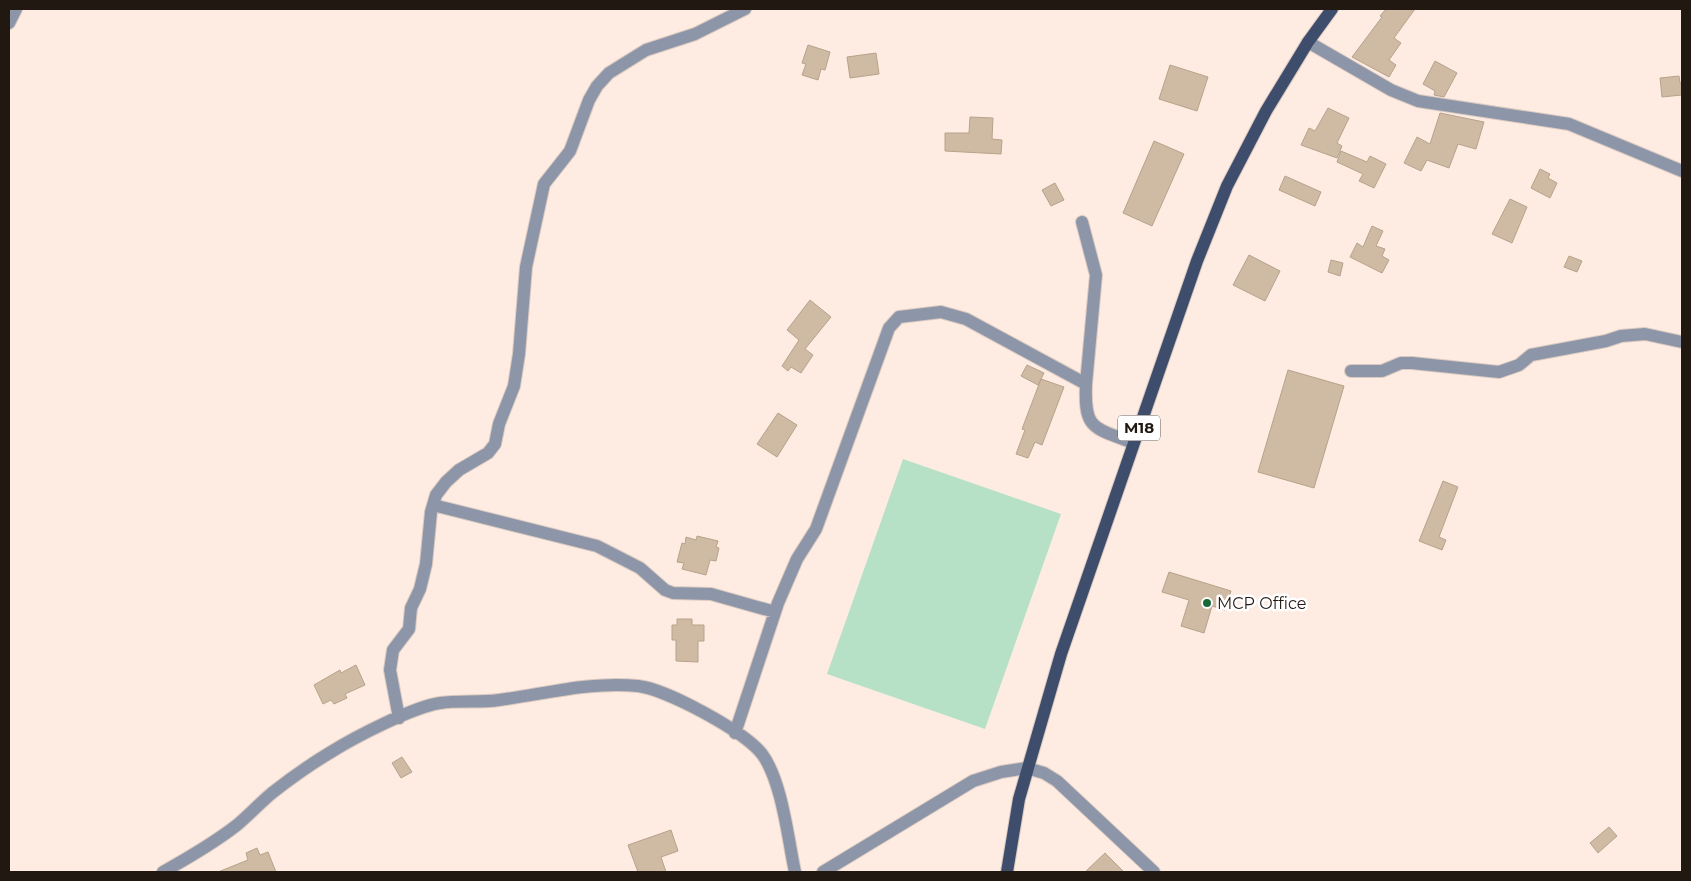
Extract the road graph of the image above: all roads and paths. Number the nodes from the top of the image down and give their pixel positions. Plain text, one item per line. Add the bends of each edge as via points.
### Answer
1 (16, 9) edge
2 (745, 9) edge
3 (1332, 9) edge
4 (9, 24) edge
5 (1308, 42) junction
6 (1682, 171) edge
7 (1082, 222) dead end
8 (1682, 342) edge
9 (1351, 371) dead end
10 (1086, 384) junction
11 (1133, 443) junction
12 (433, 505) junction
13 (775, 612) junction
14 (399, 718) junction
15 (735, 733) junction
16 (1027, 768) junction
17 (163, 872) edge
18 (795, 872) edge
19 (823, 872) edge
20 (1007, 872) edge
21 (1154, 872) edge

1 - 4 street
2 - 12 street via 695,34 646,50 608,73 597,86 570,151 542,188 526,267 515,378 495,444 488,453 446,482
3 - 5 main road, M18
5 - 6 street via 1391,90 1418,101 1569,124
5 - 11 main road, M18 via 1266,111 1227,186
7 - 10 street via 1096,275
8 - 9 street via 1646,334 1621,336 1531,355 1519,365 1499,372 1412,363 1401,363 1382,372
10 - 11 street via 1084,410 1089,420 1097,428
10 - 13 street via 966,318 941,312 899,317 888,328 816,529 796,558
11 - 16 main road, M18 via 1061,654
12 - 13 street via 598,546 640,568 673,593 710,594
12 - 14 street via 420,589 411,608 410,625 395,645 390,660 390,679
13 - 15 street
14 - 15 street via 440,703 498,700 584,687 638,686 672,697
14 - 17 street via 331,752 272,794 230,830
15 - 18 street via 760,752 770,766
16 - 19 street via 972,781
16 - 20 main road, M18
16 - 21 street via 1057,781

